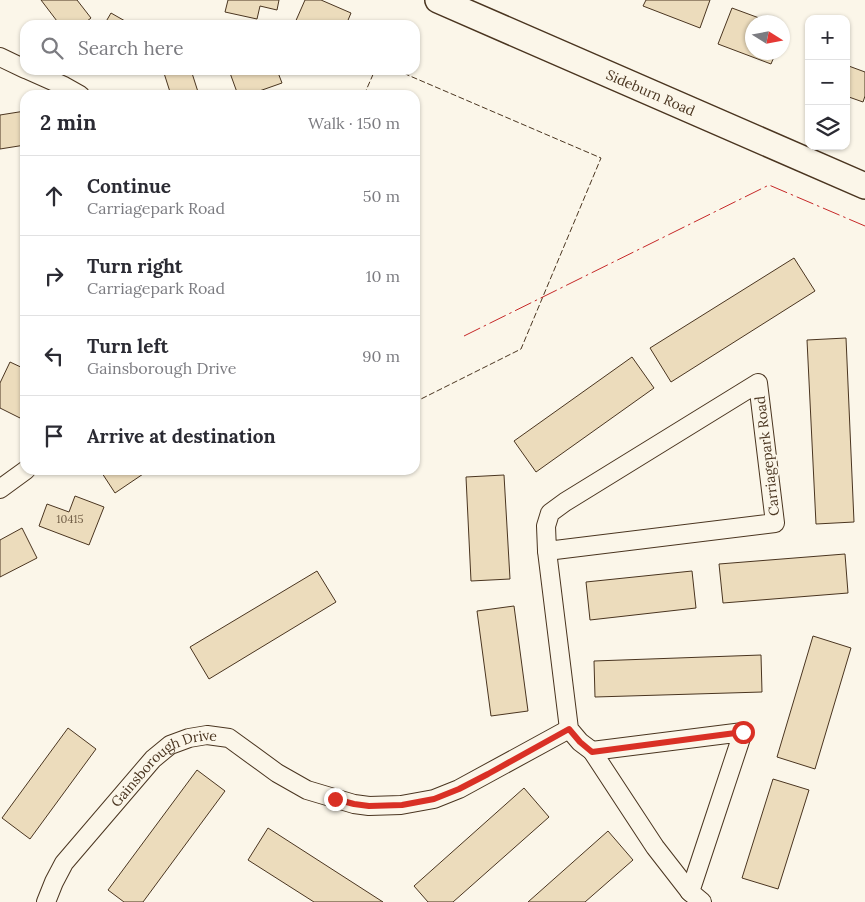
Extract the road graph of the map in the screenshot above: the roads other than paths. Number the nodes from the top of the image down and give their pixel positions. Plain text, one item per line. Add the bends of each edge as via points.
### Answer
1 (438, 0) edge
2 (0, 57) edge
3 (20, 66) edge
4 (40, 75) edge
5 (71, 90) edge
6 (865, 186) edge
7 (20, 474) edge
8 (0, 489) edge
9 (547, 551) junction
10 (569, 729) junction
11 (592, 752) junction
12 (690, 899) edge
13 (46, 902) edge

1 - 6 street, Sideburn Road
2 - 3 street
4 - 5 street
7 - 8 street
9 - 9 street, Carriagepark Road via 776,524 758,383 550,513 546,526
9 - 10 street, Carriagepark Road
10 - 11 street
10 - 13 street, Gainsborough Drive via 488,774 434,799 402,805 369,806 307,790 229,738 207,735 189,738 170,746 153,759 64,863
11 - 12 street
11 - 12 street via 743,732

